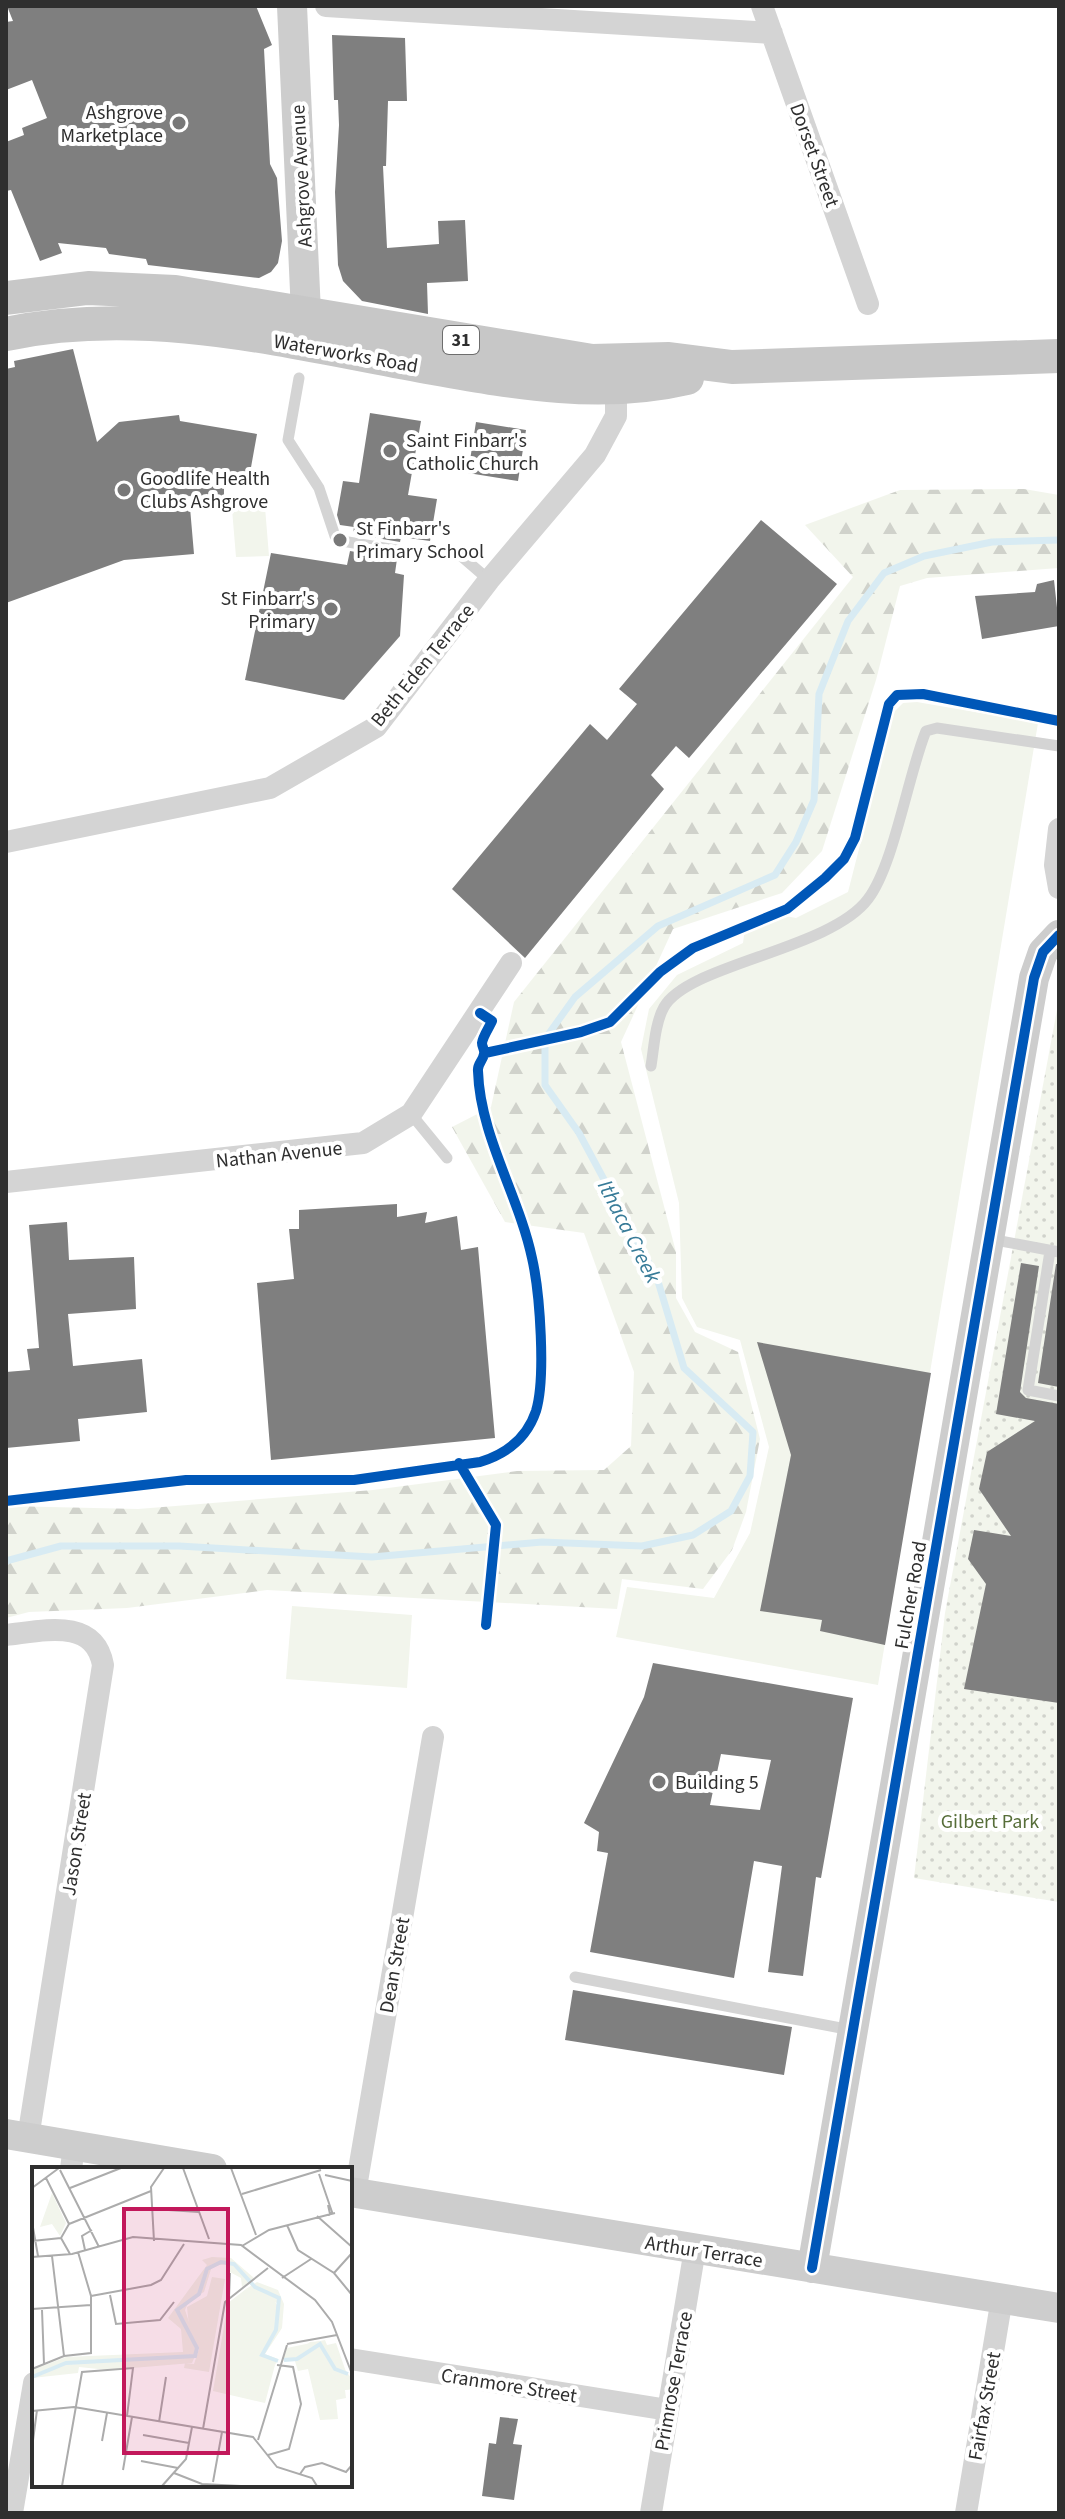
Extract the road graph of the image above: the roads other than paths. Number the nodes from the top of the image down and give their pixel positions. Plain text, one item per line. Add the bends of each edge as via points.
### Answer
1 (292, 6) edge
2 (326, 6) edge
3 (762, 6) edge
4 (772, 33) junction
5 (6, 298) edge
6 (868, 304) dead end
7 (307, 329) junction
8 (6, 334) edge
9 (1059, 356) edge
10 (616, 374) junction
11 (299, 378) dead end
12 (489, 580) junction
13 (1059, 746) edge
14 (1059, 829) edge
15 (6, 842) edge
16 (1059, 888) edge
17 (1059, 935) edge
18 (511, 963) dead end
19 (651, 1066) dead end
20 (411, 1114) junction
21 (447, 1158) dead end
22 (6, 1182) edge
23 (989, 1238) junction
24 (1054, 1252) edge
25 (1059, 1396) edge
26 (6, 1635) edge
27 (433, 1737) dead end
28 (575, 1977) dead end
29 (855, 2030) junction
30 (17, 2136) edge
31 (72, 2157) edge
32 (189, 2167) edge
33 (353, 2193) edge
34 (695, 2249) junction
35 (812, 2268) junction
36 (1002, 2298) junction
37 (1059, 2308) edge
38 (352, 2359) edge
39 (32, 2395) edge
40 (668, 2410) junction
41 (12, 2513) edge
42 (651, 2513) edge
43 (966, 2513) edge

1 - 7 street, Ashgrove Avenue
2 - 4 street
3 - 4 street, Dorset Street
4 - 6 street, Dorset Street
5 - 7 main road, Waterworks Road / 31 via 88,288 144,289
7 - 8 main road, Waterworks Road / 31 via 122,322 67,323
7 - 10 main road, Waterworks Road / 31 via 497,380 566,387
9 - 10 main road, Waterworks Road / 31 via 732,367 669,382
10 - 12 street, Beth Eden Terrace via 616,416 606,439
11 - 12 lane via 288,440 319,488 335,536 414,553 429,549 460,555
12 - 15 street, Beth Eden Terrace via 376,727 270,788
13 - 19 lane via 937,728 926,731 868,900 816,935 692,984 664,1005
14 - 16 street
17 - 23 street, Fulcher Road via 1043,952 1036,970
18 - 20 street, Nathan Avenue
20 - 21 lane
20 - 22 street, Nathan Avenue via 386,1133 340,1148
23 - 24 lane
23 - 29 street, Fulcher Road
24 - 25 lane via 1028,1390
26 - 30 street, Jason Street via 80,1632 97,1645 103,1665
27 - 33 street, Dean Street
28 - 29 lane
29 - 35 street, Fulcher Road
30 - 31 street
31 - 32 street
33 - 34 street, Arthur Terrace
34 - 35 street, Arthur Terrace
34 - 40 street, Primrose Terrace
35 - 36 street, Arthur Terrace
36 - 37 street, Arthur Terrace
36 - 43 street, Fairfax Street
38 - 40 street, Cranmore Street
39 - 41 street
40 - 42 street, Primrose Terrace

